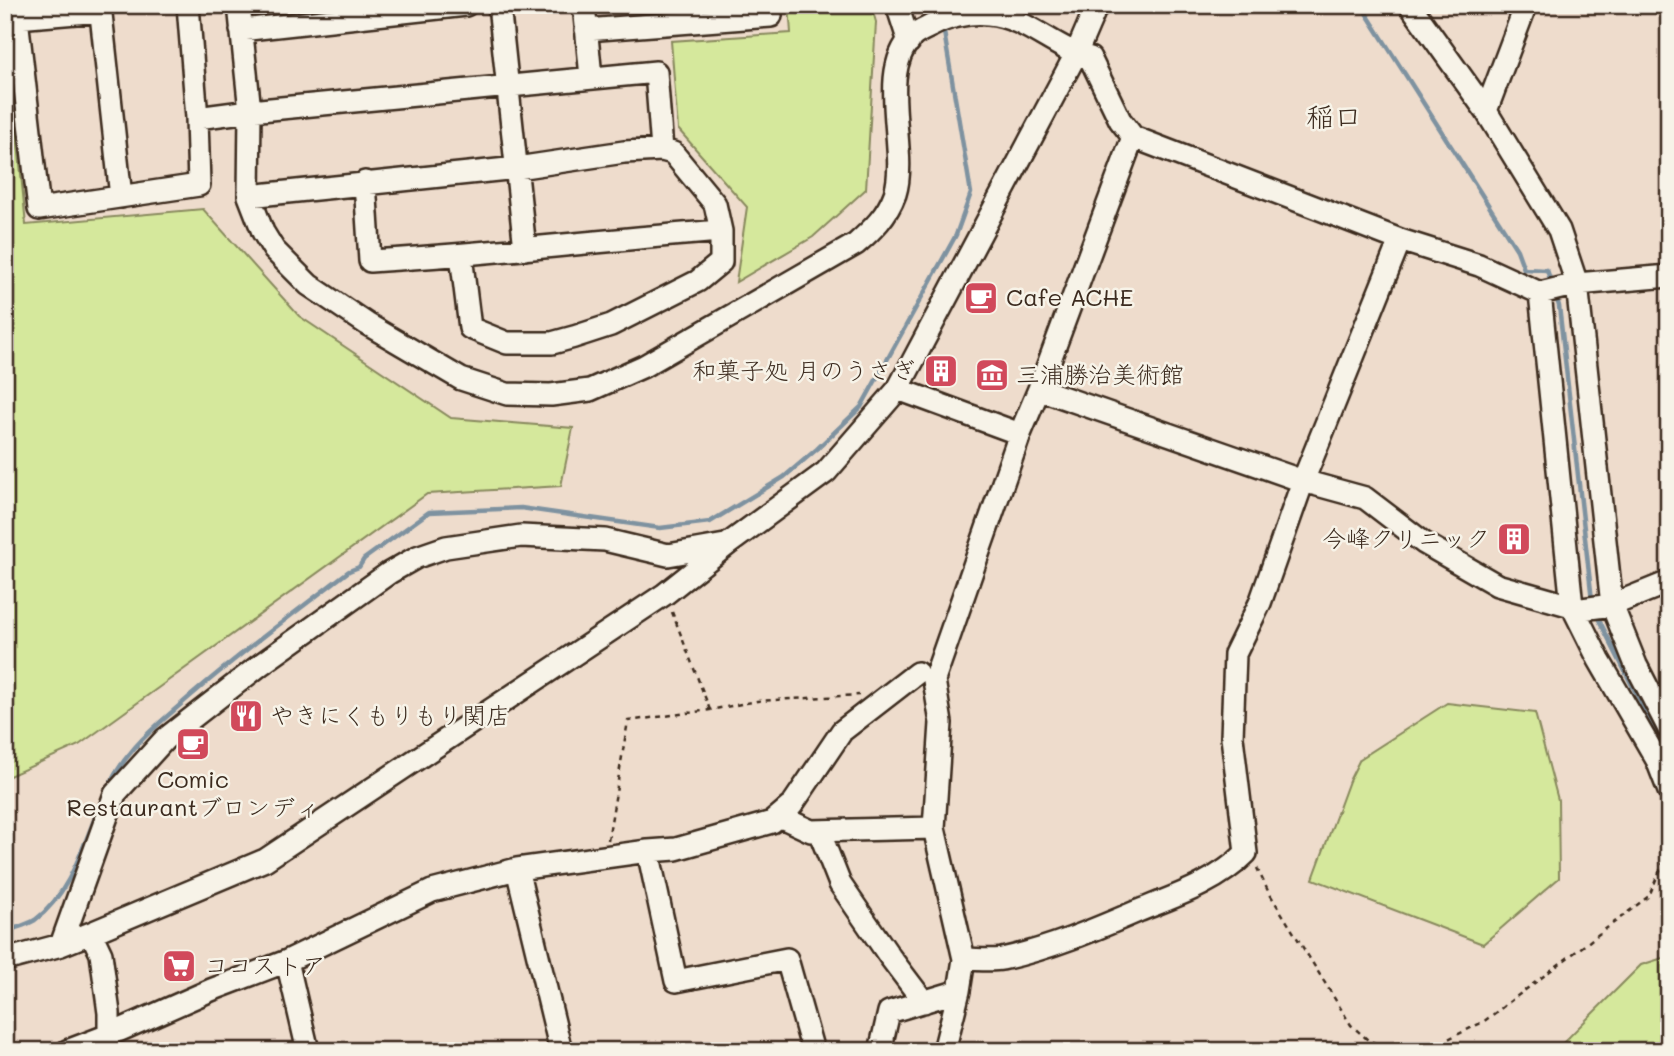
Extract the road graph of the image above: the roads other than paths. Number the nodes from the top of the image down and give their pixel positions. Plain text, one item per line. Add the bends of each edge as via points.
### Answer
1 (188, 5) edge
2 (239, 5) edge
3 (466, 5) edge
4 (499, 5) edge
5 (584, 5) edge
6 (770, 5) edge
7 (897, 5) edge
8 (1097, 5) edge
9 (1410, 5) edge
10 (1525, 5) edge
11 (100, 8) edge
12 (241, 30) junction
13 (586, 30) junction
14 (911, 39) junction
15 (1076, 54) junction
16 (591, 77) junction
17 (508, 85) junction
18 (250, 111) junction
19 (1486, 111) junction
20 (197, 118) junction
21 (1133, 136) junction
22 (662, 150) junction
23 (517, 168) junction
24 (365, 182) junction
25 (249, 196) junction
26 (121, 197) junction
27 (721, 230) junction
28 (1400, 240) junction
29 (525, 249) junction
30 (461, 255) junction
31 (1669, 276) edge
32 (1577, 284) junction
33 (1540, 293) junction
34 (898, 389) junction
35 (1039, 389) junction
36 (1020, 434) junction
37 (1303, 481) junction
38 (728, 544) junction
39 (1669, 582) edge
40 (1612, 605) junction
41 (1577, 608) junction
42 (917, 673) dead end
43 (1669, 729) edge
44 (1669, 791) edge
45 (779, 816) junction
46 (934, 828) junction
47 (819, 831) junction
48 (648, 851) junction
49 (517, 869) junction
50 (91, 933) junction
51 (61, 945) junction
52 (964, 959) junction
53 (5, 960) edge
54 (288, 961) junction
55 (959, 991) junction
56 (924, 1002) junction
57 (109, 1035) junction
58 (67, 1051) edge
59 (308, 1051) edge
60 (561, 1051) edge
61 (813, 1051) edge
62 (880, 1051) edge
63 (944, 1051) edge

1 - 20 street
2 - 12 street
3 - 12 street
4 - 17 street
5 - 13 street
6 - 13 street via 771,16
7 - 14 street
8 - 15 street
9 - 19 street
10 - 19 street
11 - 26 street
11 - 26 street via 17,18 39,209
12 - 18 street
13 - 16 street
14 - 15 street via 947,20 988,14 1029,27
14 - 25 street via 896,77 899,173 882,220 843,253 644,366 590,390 507,394 461,379 309,285 274,250
15 - 21 street via 1090,58 1120,120
15 - 34 street
16 - 17 street
16 - 22 street via 656,72
17 - 18 street
17 - 23 street
18 - 20 street
18 - 25 street
19 - 32 street via 1559,230
20 - 26 street via 199,185
21 - 28 street
21 - 35 street
22 - 23 street
22 - 27 street via 674,153 715,204
23 - 24 street
23 - 29 street
24 - 25 street
24 - 30 street via 370,261
27 - 29 street
27 - 30 street via 720,262 698,281 611,325 552,343 507,343 470,328
28 - 33 street via 1479,265
28 - 37 street
29 - 30 street
31 - 32 street
32 - 33 street
32 - 40 street
33 - 41 street
34 - 36 street
34 - 38 street via 826,472
35 - 36 street
35 - 37 street
36 - 46 street via 934,680 941,723
37 - 41 street via 1365,498 1424,543 1497,585
37 - 52 street via 1260,603 1236,654 1232,737 1246,853 1199,887 1050,946 999,959
38 - 50 street via 665,594 265,860
38 - 51 street via 668,555 605,540 521,537 446,547 389,573 164,739 115,794
39 - 40 street
40 - 41 street
40 - 43 street
41 - 44 street via 1599,660 1657,760
42 - 45 street via 842,731 792,805
45 - 47 street
45 - 48 street via 772,822 677,849
46 - 47 street
46 - 52 street
47 - 56 street via 841,884
48 - 49 street
48 - 61 street via 676,981 787,959
49 - 54 street via 432,891
49 - 60 street
50 - 51 street
50 - 57 street via 101,954
51 - 53 street
52 - 55 street
54 - 57 street
54 - 59 street
55 - 56 street
55 - 63 street
56 - 62 street via 888,1012
57 - 58 street

